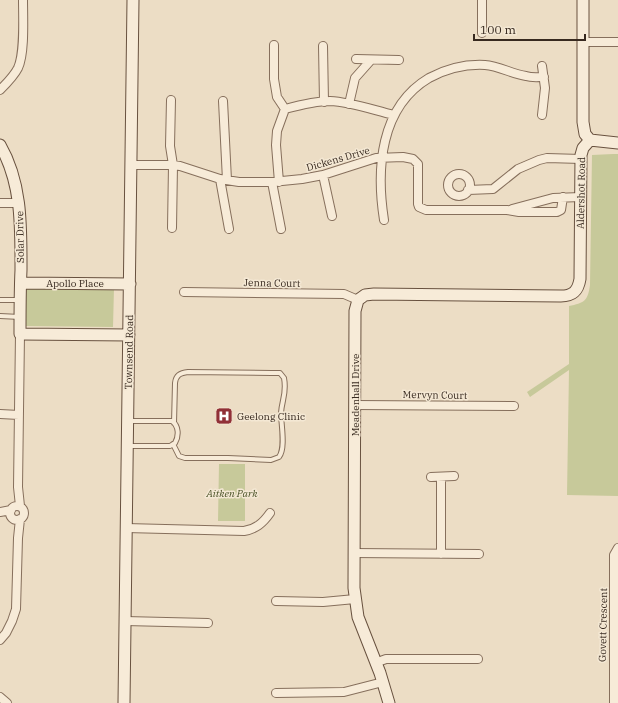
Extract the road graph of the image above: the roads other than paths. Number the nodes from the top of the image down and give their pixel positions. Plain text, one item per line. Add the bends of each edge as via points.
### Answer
1 (23, 0) edge
2 (133, 0) edge
3 (482, 0) edge
4 (583, 0) edge
5 (482, 33) dead end
6 (583, 42) junction
7 (618, 42) edge
8 (274, 44) dead end
9 (323, 46) dead end
10 (356, 59) dead end
11 (371, 60) junction
12 (399, 60) dead end
13 (542, 66) dead end
14 (544, 77) junction
15 (0, 90) edge
16 (171, 100) dead end
17 (223, 102) dead end
18 (324, 102) junction
19 (349, 104) junction
20 (285, 109) junction
21 (542, 115) dead end
22 (394, 116) junction
23 (590, 140) junction
24 (618, 143) edge
25 (0, 144) edge
26 (382, 157) junction
27 (581, 159) junction
28 (131, 164) junction
29 (173, 165) junction
30 (323, 175) junction
31 (223, 179) junction
32 (275, 182) junction
33 (468, 190) dead end
34 (563, 197) junction
35 (581, 197) junction
36 (0, 203) edge
37 (532, 203) junction
38 (20, 204) junction
39 (507, 210) junction
40 (532, 212) junction
41 (332, 216) dead end
42 (384, 220) dead end
43 (172, 228) dead end
44 (229, 230) dead end
45 (281, 230) dead end
46 (20, 283) junction
47 (130, 284) junction
48 (184, 292) dead end
49 (0, 300) edge
50 (20, 300) junction
51 (358, 300) junction
52 (0, 316) edge
53 (20, 317) junction
54 (20, 334) junction
55 (129, 335) junction
56 (355, 405) junction
57 (514, 406) dead end
58 (0, 414) edge
59 (19, 415) junction
60 (128, 422) junction
61 (174, 423) junction
62 (173, 444) junction
63 (128, 446) junction
64 (442, 476) junction
65 (454, 476) dead end
66 (431, 477) dead end
67 (0, 512) edge
68 (15, 513) junction
69 (270, 513) dead end
70 (126, 528) junction
71 (618, 548) edge
72 (353, 553) junction
73 (441, 554) junction
74 (479, 554) dead end
75 (355, 599) junction
76 (276, 601) dead end
77 (125, 621) junction
78 (208, 623) dead end
79 (0, 640) edge
80 (478, 659) dead end
81 (375, 663) junction
82 (382, 682) junction
83 (276, 693) dead end
84 (0, 697) edge
85 (7, 703) edge
86 (124, 703) edge
87 (389, 703) edge
88 (614, 703) edge

1 - 15 street via 22,48 18,68
2 - 28 street, Townsend Road
3 - 5 street
4 - 6 street
6 - 7 street
6 - 23 street via 583,122 585,134
8 - 20 street via 277,97
9 - 18 street
10 - 11 street
11 - 12 street
11 - 19 street via 355,78
13 - 14 street
14 - 21 street
14 - 22 street via 526,76 485,65 450,69 436,74 413,90
16 - 29 street via 170,146
17 - 31 street
18 - 19 street
18 - 20 street
19 - 22 street
20 - 32 street via 277,131
22 - 26 street
23 - 24 street
23 - 27 street, Aldershot Road via 582,151
25 - 38 street, Solar Drive via 11,168
26 - 30 street, Dickens Drive
26 - 39 street, Dickens Drive via 413,158 416,161 418,204 422,209
26 - 42 street via 380,185
27 - 33 street via 539,160 518,169 493,189
27 - 35 street, Aldershot Road
28 - 29 street, Dickens Drive
28 - 47 street, Townsend Road
29 - 31 street, Dickens Drive
29 - 43 street
30 - 32 street, Dickens Drive
30 - 41 street
31 - 32 street, Dickens Drive
31 - 44 street
32 - 45 street
34 - 35 street, Dickens Drive
34 - 37 street, Dickens Drive
34 - 40 street, Dickens Drive via 559,212
35 - 51 street, Aldershot Road via 580,279 579,288 574,294 374,294 365,295
36 - 38 street
37 - 39 street, Dickens Drive
37 - 40 street
38 - 46 street, Solar Drive
39 - 40 street, Dickens Drive
46 - 47 street, Apollo Place
46 - 50 street, Solar Drive
47 - 55 street, Townsend Road
48 - 51 street, Jenna Court via 344,294
49 - 50 lane
50 - 53 street, Solar Drive
51 - 56 street, Meadenhall Drive via 355,311
52 - 53 lane
53 - 54 street, Solar Drive
54 - 55 street
54 - 59 street
55 - 60 street, Townsend Road
56 - 57 street, Mervyn Court
56 - 72 street, Meadenhall Drive
58 - 59 street
59 - 68 street
60 - 61 lane
60 - 63 street, Townsend Road
61 - 62 lane via 178,434
61 - 62 lane via 176,379 180,373 280,373 284,378 286,392 282,411 283,450 276,459 182,458 176,453
62 - 63 lane
63 - 70 street, Townsend Road
64 - 65 street
64 - 66 street
64 - 73 street
67 - 68 street
68 - 79 street via 18,538 16,609 12,622
69 - 70 street via 257,527 244,531
70 - 77 street, Townsend Road
71 - 88 street, Govett Crescent via 614,555
72 - 73 street
72 - 75 street, Meadenhall Drive
73 - 74 street
75 - 76 street via 323,602
75 - 81 street, Meadenhall Drive via 363,632
77 - 78 street
77 - 86 street, Townsend Road
80 - 81 street via 386,659
81 - 82 street, Meadenhall Drive
82 - 83 street via 344,692
82 - 87 street, Meadenhall Drive
84 - 85 street

